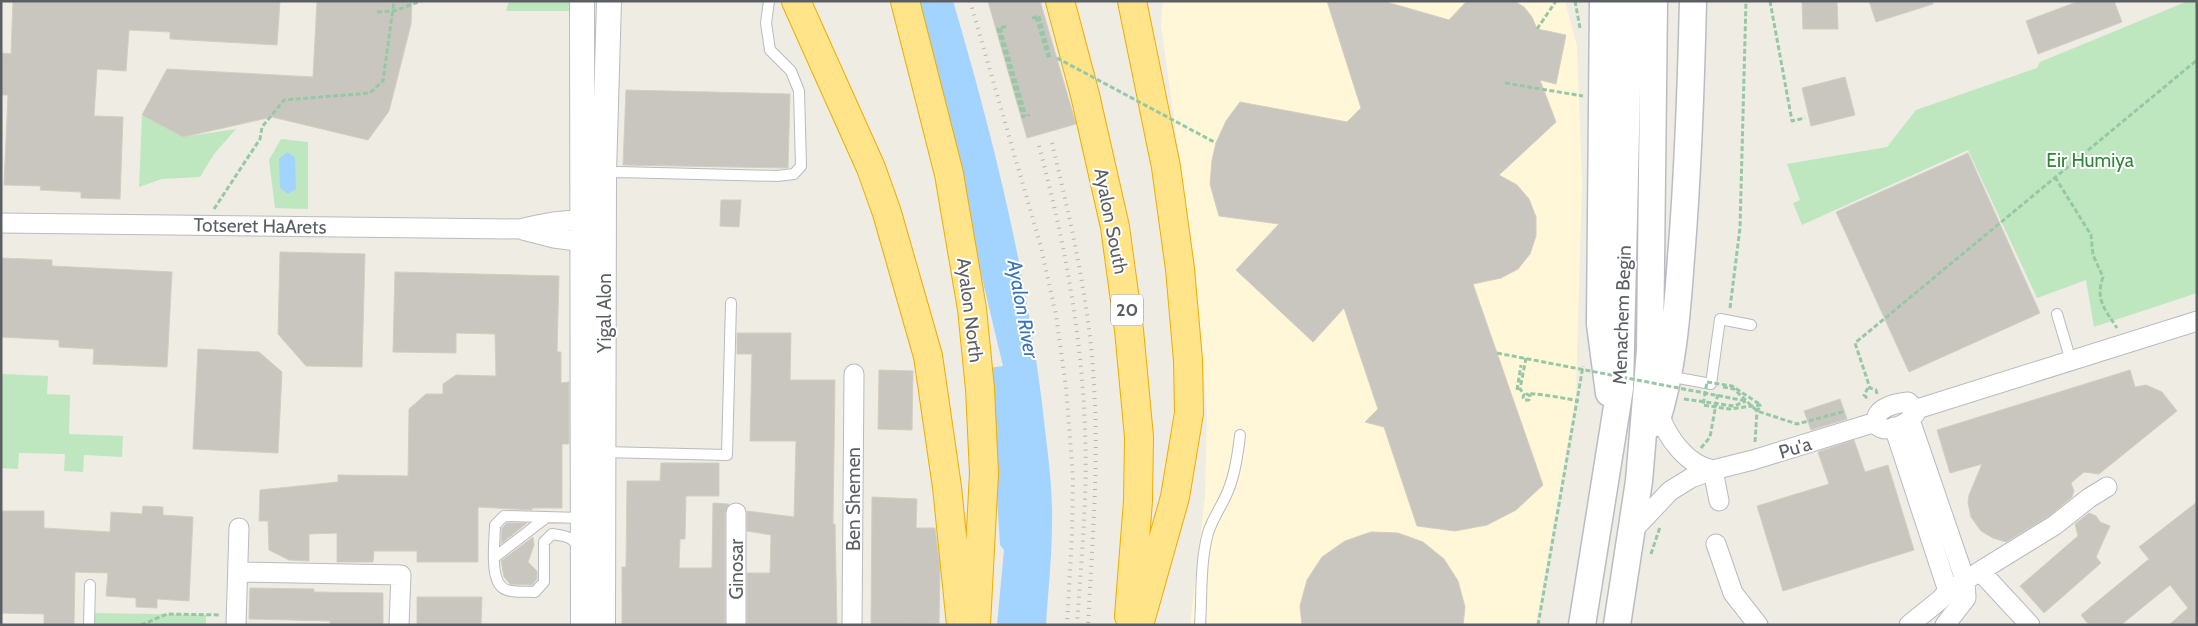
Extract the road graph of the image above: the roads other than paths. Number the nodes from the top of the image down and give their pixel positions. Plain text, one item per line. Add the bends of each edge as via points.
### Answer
1 (582, 1) edge
2 (609, 1) edge
3 (769, 1) edge
4 (796, 1) edge
5 (905, 1) edge
6 (1060, 1) edge
7 (1587, 1) edge
8 (1604, 1) edge
9 (1629, 1) edge
10 (1654, 1) edge
11 (1693, 1) edge
12 (1134, 4) edge
13 (1604, 63) junction
14 (604, 173) junction
15 (1, 223) edge
16 (590, 232) junction
17 (731, 303) dead end
18 (2057, 314) dead end
19 (2197, 321) edge
20 (1751, 324) dead end
21 (2071, 362) junction
22 (854, 374) dead end
23 (1664, 395) junction
24 (1906, 419) junction
25 (1876, 422) junction
26 (1616, 423) junction
27 (1240, 435) dead end
28 (603, 452) junction
29 (1713, 470) junction
30 (1639, 481) junction
31 (2107, 487) dead end
32 (1718, 500) dead end
33 (736, 513) dead end
34 (547, 517) junction
35 (582, 518) junction
36 (239, 528) dead end
37 (1633, 530) junction
38 (1716, 544) dead end
39 (583, 554) junction
40 (495, 557) junction
41 (238, 572) junction
42 (1970, 583) junction
43 (90, 585) dead end
44 (1948, 591) junction
45 (89, 625) edge
46 (236, 625) edge
47 (399, 625) edge
48 (583, 625) edge
49 (603, 625) edge
50 (736, 625) edge
51 (852, 625) edge
52 (961, 625) edge
53 (976, 625) edge
54 (1128, 625) edge
55 (1139, 625) edge
56 (1200, 625) edge
57 (1582, 625) edge
58 (1617, 625) edge
59 (1758, 625) edge
60 (1909, 625) edge
61 (1945, 625) edge
62 (2030, 625) edge

1 - 16 street, Yigal Alon
2 - 14 street, Yigal Alon
3 - 14 lane via 766,23 770,50 791,72 800,91 801,166 794,174
4 - 52 highway via 874,178 928,356 947,487
5 - 53 highway, Ayalon North via 949,174 972,309 984,473
6 - 54 highway, Ayalon South / 20 via 1115,227 1129,330 1138,446 1138,501
7 - 13 main road
8 - 13 main road
9 - 26 main road, Menachem Begin via 1623,342
10 - 30 main road, Menachem Begin via 1650,350
11 - 23 main road via 1685,208 1676,319
12 - 55 highway via 1166,167 1180,270 1189,413 1175,498
13 - 26 main road via 1600,324 1607,384
14 - 16 street, Yigal Alon
15 - 16 street, Totseret HaArets via 519,229 561,222
16 - 28 street, Yigal Alon
16 - 35 street, Yigal Alon
17 - 28 lane via 726,379 728,455
18 - 21 lane
19 - 21 street
20 - 23 lane via 1720,319 1717,383
21 - 24 street
22 - 51 street, Ben Shemen
23 - 29 street via 1662,423 1673,440 1692,460
23 - 30 main road
24 - 25 street via 1881,428
24 - 25 street via 1908,402 1882,409
24 - 42 street
24 - 44 street
25 - 29 street, Pu'a
26 - 57 main road, Menachem Begin
27 - 56 lane via 1228,492 1212,519 1207,536
28 - 49 street, Yigal Alon
29 - 32 street
29 - 37 street, Pu'a via 1670,491
30 - 37 main road, Menachem Begin
31 - 42 street
33 - 50 street, Ginosar
34 - 35 lane
34 - 40 lane
34 - 40 lane via 504,516 495,525
35 - 39 street, Yigal Alon
36 - 41 street
37 - 58 main road, Menachem Begin
38 - 59 street via 1733,592
39 - 40 lane via 568,536 552,534 544,542 544,582 535,592 507,590 499,585 495,577
39 - 48 street, Yigal Alon
41 - 46 street
41 - 47 street via 400,575
42 - 44 street
42 - 61 street
42 - 62 street
43 - 45 lane
44 - 60 street

